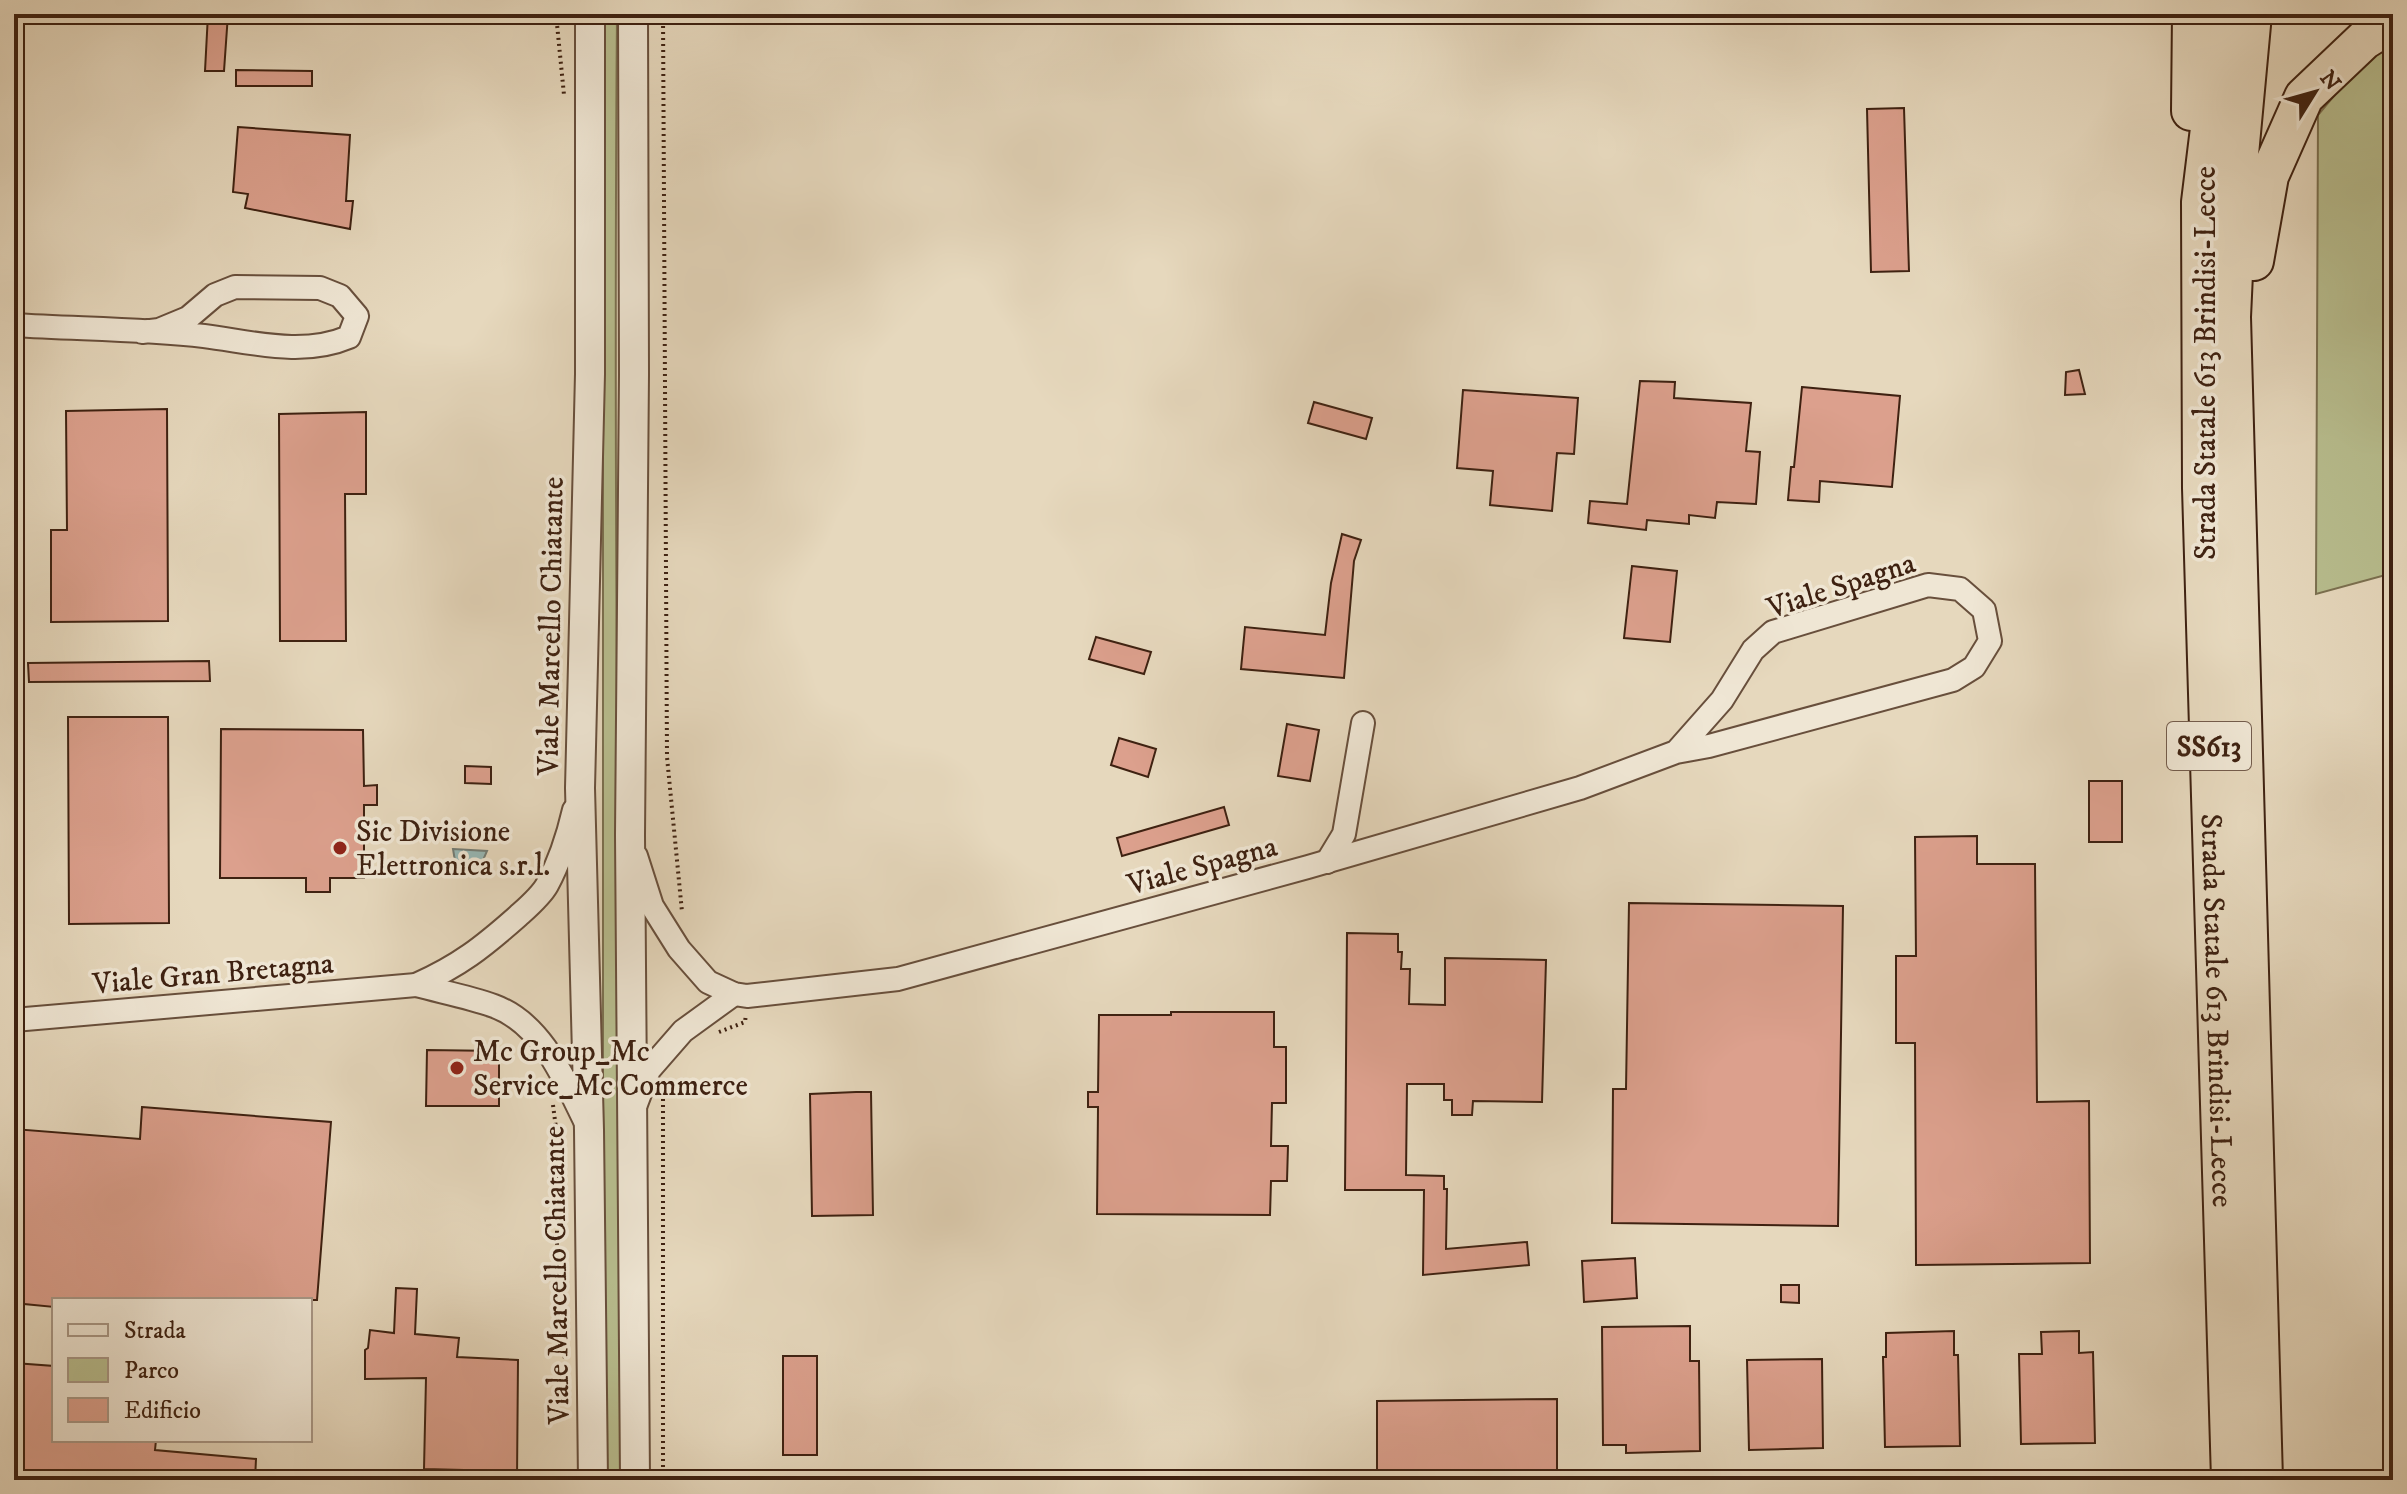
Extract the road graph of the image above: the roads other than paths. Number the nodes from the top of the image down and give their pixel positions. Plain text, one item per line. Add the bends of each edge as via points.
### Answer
1 (590, 14) edge
2 (633, 14) edge
3 (2192, 14) edge
4 (2224, 14) edge
5 (2252, 14) edge
6 (2393, 22) edge
7 (2201, 202) junction
8 (14, 325) edge
9 (142, 332) junction
10 (2237, 537) junction
11 (1363, 723) dead end
12 (1676, 752) junction
13 (580, 788) junction
14 (630, 835) junction
15 (1327, 862) junction
16 (416, 985) junction
17 (741, 995) junction
18 (14, 1020) edge
19 (632, 1117) junction
20 (589, 1130) junction
21 (593, 1480) edge
22 (635, 1480) edge
23 (2231, 1480) edge
24 (2263, 1480) edge

1 - 13 street, Viale Marcello Chiatante via 590,374
2 - 14 street
3 - 7 highway via 2191,168
4 - 7 highway, Strada Statale 613 Brindisi-Lecce / SS613
5 - 10 highway, Strada Statale 613 Brindisi-Lecce / SS613 via 2231,317
6 - 10 highway via 2364,40 2304,97 2269,176 2253,267 2254,518
7 - 23 highway, Strada Statale 613 Brindisi-Lecce / SS613 via 2202,488
8 - 9 street
9 - 9 street via 283,347 328,346 349,337 357,316 340,296 320,288 235,287 215,295 188,318
10 - 24 highway, Strada Statale 613 Brindisi-Lecce / SS613
11 - 15 street via 1344,834
12 - 12 street, Viale Spagna via 1953,680 1974,667 1990,641 1984,610 1960,589 1928,585 1773,632 1753,650 1722,700
12 - 15 street, Viale Spagna via 1580,788
13 - 16 street, Viale Gran Bretagna via 546,888 469,958
13 - 20 street, Viale Marcello Chiatante
14 - 17 street via 652,906 679,949 708,982
14 - 19 street
15 - 17 street, Viale Spagna via 898,979
16 - 18 street, Viale Gran Bretagna
16 - 20 street, Viale Gran Bretagna via 496,1006 526,1026 547,1050
17 - 19 street, Viale Spagna via 683,1031 649,1070
19 - 22 street
20 - 21 street, Viale Marcello Chiatante

